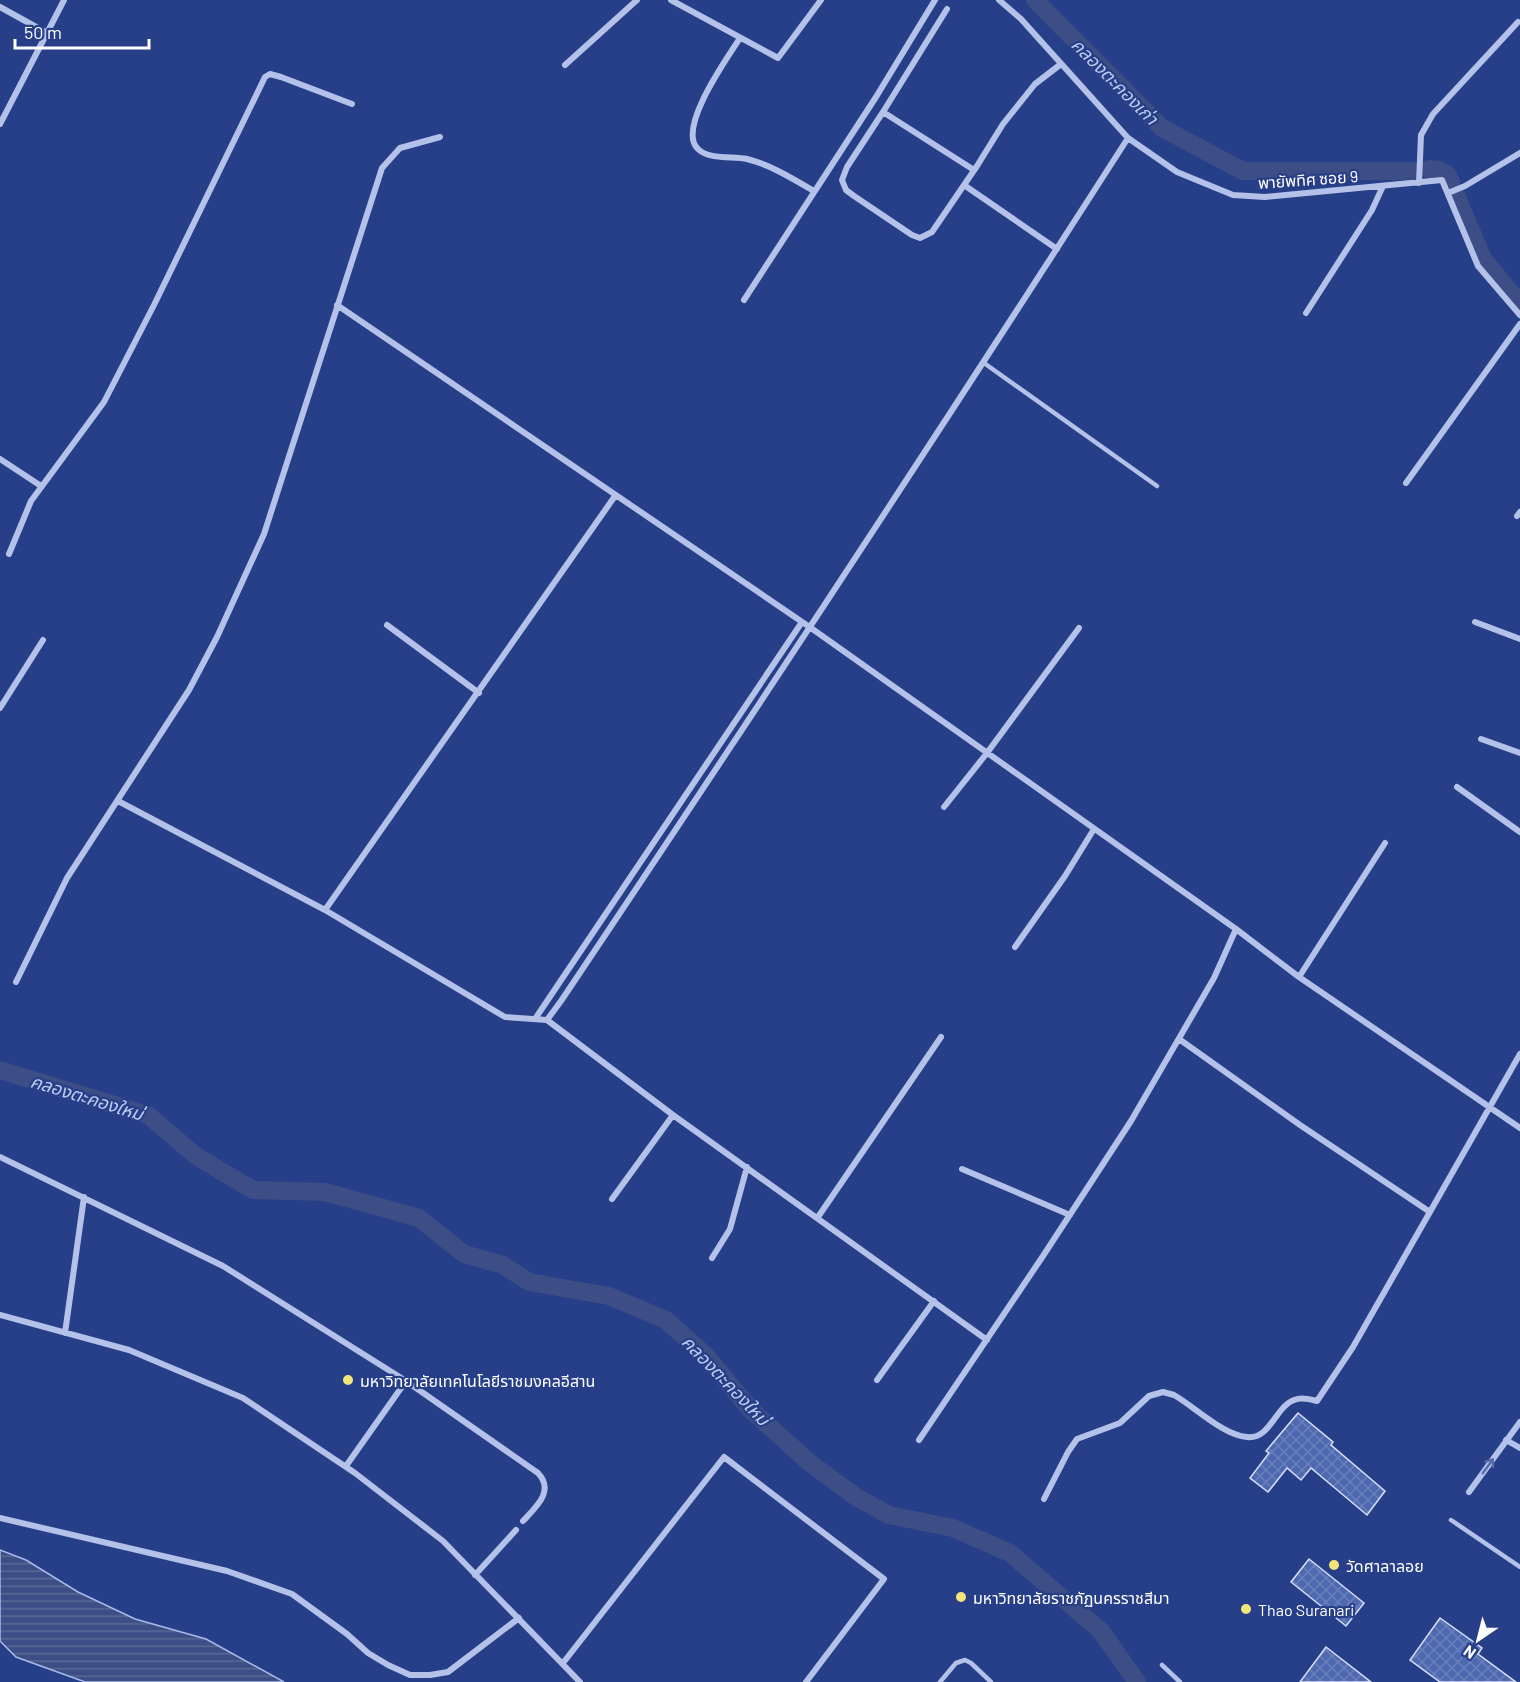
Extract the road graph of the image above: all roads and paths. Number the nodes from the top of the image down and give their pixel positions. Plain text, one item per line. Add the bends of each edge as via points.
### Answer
1 (64, 0) edge
2 (638, 0) edge
3 (671, 0) edge
4 (820, 0) edge
5 (935, 0) edge
6 (999, 0) edge
7 (0, 8) edge
8 (947, 9) dead end
9 (1518, 22) dead end
10 (46, 33) junction
11 (740, 38) junction
12 (1061, 63) junction
13 (565, 65) dead end
14 (352, 104) dead end
15 (884, 112) junction
16 (0, 124) edge
17 (440, 137) dead end
18 (1128, 138) junction
19 (1520, 153) edge
20 (974, 170) junction
21 (1419, 183) junction
22 (964, 185) junction
23 (1383, 186) junction
24 (814, 191) junction
25 (1448, 193) junction
26 (1057, 249) junction
27 (744, 300) dead end
28 (337, 305) junction
29 (1306, 313) dead end
30 (1520, 315) edge
31 (1520, 324) edge
32 (984, 363) junction
33 (0, 459) edge
34 (1406, 483) dead end
35 (41, 486) junction
36 (1157, 486) dead end
37 (615, 496) junction
38 (9, 554) dead end
39 (802, 622) junction
40 (1475, 622) dead end
41 (387, 625) dead end
42 (811, 628) junction
43 (1079, 628) dead end
44 (1520, 639) edge
45 (43, 640) dead end
46 (479, 693) junction
47 (0, 708) edge
48 (1481, 739) dead end
49 (987, 753) junction
50 (1520, 753) edge
51 (1457, 787) dead end
52 (118, 801) junction
53 (944, 807) dead end
54 (1094, 829) junction
55 (1520, 832) edge
56 (1385, 843) dead end
57 (325, 910) junction
58 (1236, 929) junction
59 (1015, 947) dead end
60 (1299, 977) junction
61 (16, 982) dead end
62 (534, 1019) junction
63 (546, 1020) junction
64 (941, 1037) dead end
65 (1179, 1039) junction
66 (1520, 1054) edge
67 (1490, 1108) junction
68 (673, 1115) junction
69 (1520, 1128) edge
70 (0, 1156) edge
71 (747, 1167) junction
72 (962, 1169) dead end
73 (84, 1197) junction
74 (612, 1198) dead end
75 (1431, 1212) junction
76 (1070, 1215) junction
77 (818, 1217) junction
78 (712, 1258) dead end
79 (934, 1301) junction
80 (0, 1315) edge
81 (65, 1333) junction
82 (987, 1340) junction
83 (877, 1380) dead end
84 (406, 1381) junction
85 (1520, 1422) edge
86 (919, 1440) dead end
87 (1506, 1440) junction
88 (1520, 1448) edge
89 (346, 1466) junction
90 (1470, 1492) dead end
91 (1044, 1499) dead end
92 (0, 1518) edge
93 (1450, 1520) dead end
94 (524, 1521) dead end
95 (516, 1530) dead end
96 (1520, 1567) edge
97 (476, 1575) junction
98 (519, 1618) junction
99 (563, 1663) junction
100 (1162, 1665) dead end
101 (580, 1682) edge
102 (806, 1682) edge
103 (940, 1682) edge
104 (991, 1682) edge
105 (1180, 1682) edge

1 - 10 street
2 - 13 street
3 - 11 street
4 - 11 street via 778,58
5 - 24 street
6 - 12 street, พายัพทิศ ซอย 9
7 - 10 street
8 - 15 street
9 - 21 street via 1433,114 1421,135
10 - 16 street
11 - 24 street via 702,100 695,119 694,145 705,153 762,164
12 - 18 street, พายัพทิศ ซอย 9
12 - 20 street via 1035,84
14 - 35 street via 281,76 265,76 104,402
15 - 20 street
15 - 22 street via 847,167 842,180 846,190 898,228 920,238 932,232
17 - 28 street via 400,148 382,168
18 - 23 street, พายัพทิศ ซอย 9 via 1177,172 1233,195 1265,198
18 - 26 street
19 - 25 street
20 - 22 street
21 - 23 street, พายัพทิศ ซอย 9
21 - 25 street, พายัพทิศ ซอย 9 via 1442,180
22 - 26 street
23 - 29 street via 1372,210
24 - 27 street
25 - 30 street via 1478,266
26 - 32 street
28 - 37 street
28 - 52 street via 264,534 189,690
31 - 34 street
32 - 36 lane
32 - 42 street
33 - 35 street
35 - 38 street
37 - 39 street
37 - 46 street
39 - 42 street
39 - 62 street
40 - 44 street
41 - 46 street
42 - 49 street
42 - 63 street
43 - 49 street
45 - 47 street
46 - 57 street
48 - 50 street
49 - 53 street
49 - 54 street
51 - 55 street
52 - 57 street
52 - 61 street via 67,878
54 - 58 street
54 - 59 street
56 - 60 street
57 - 62 street via 506,1017
58 - 60 street
58 - 65 street via 1214,978
60 - 67 street
62 - 63 street
63 - 68 street
64 - 77 street
65 - 75 street
65 - 76 street
66 - 67 street
67 - 69 street
67 - 75 street
68 - 71 street
68 - 74 street
70 - 73 street
71 - 77 street
71 - 78 street via 730,1229
72 - 76 street
73 - 81 street
73 - 84 street via 223,1266
75 - 91 street via 1317,1401 1291,1401 1261,1433 1247,1437 1221,1426 1174,1395 1157,1393 1120,1423 1077,1440
76 - 82 street
77 - 79 street
79 - 82 street
79 - 83 street
80 - 81 street
81 - 89 street via 129,1350 243,1398
82 - 86 street
84 - 89 street
84 - 94 street via 541,1476 544,1494
85 - 87 street
87 - 88 street
90 -> 87 street
89 - 97 street via 443,1541
92 - 98 street via 227,1571 292,1594 368,1653 410,1675 448,1672
93 - 96 lane
95 - 97 street
97 - 98 street
98 - 99 street
99 - 101 street
99 - 102 street via 724,1457 884,1579
100 - 105 lane
103 - 104 lane via 956,1663 965,1660

